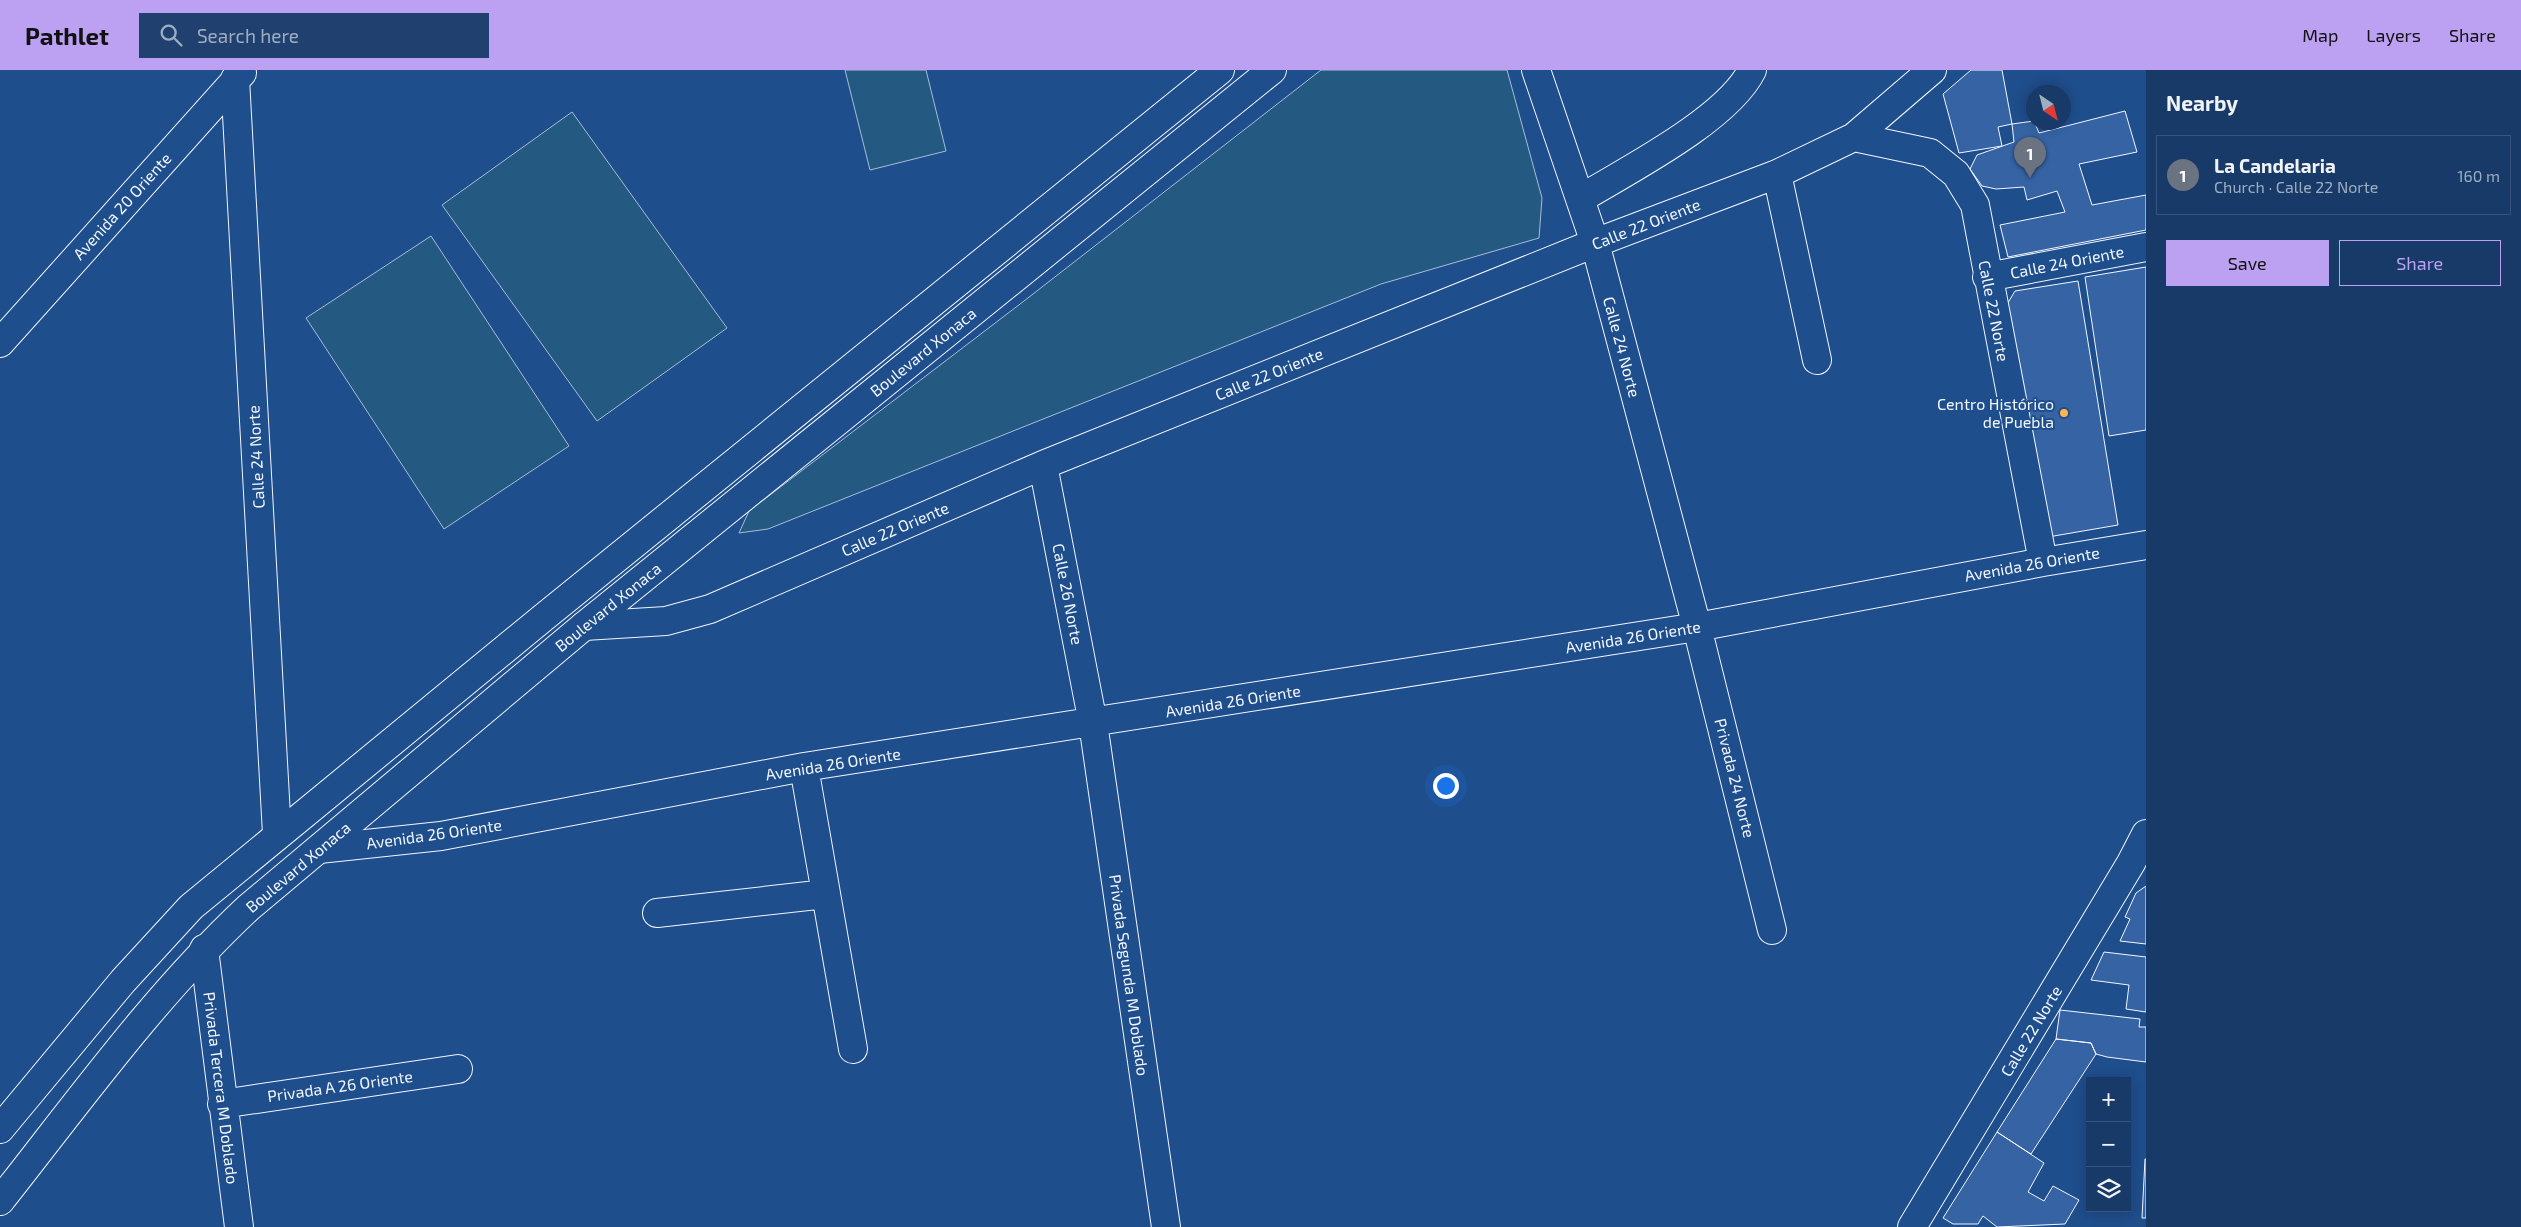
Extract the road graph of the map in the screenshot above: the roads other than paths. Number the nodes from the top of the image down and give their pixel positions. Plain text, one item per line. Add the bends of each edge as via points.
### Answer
1 (1220, 70) edge
2 (1272, 70) edge
3 (1536, 70) edge
4 (1752, 70) edge
5 (1932, 70) edge
6 (240, 75) edge
7 (1854, 137) junction
8 (1777, 174) junction
9 (1580, 199) junction
10 (1595, 243) junction
11 (2146, 247) edge
12 (1988, 277) junction
13 (0, 343) edge
14 (1817, 360) dead end
15 (1043, 466) junction
16 (2146, 544) edge
17 (2043, 562) junction
18 (584, 626) junction
19 (1697, 627) junction
20 (1093, 724) junction
21 (804, 767) junction
22 (277, 834) junction
23 (2146, 834) edge
24 (319, 850) junction
25 (2138, 862) edge
26 (826, 894) junction
27 (657, 913) dead end
28 (1772, 930) dead end
29 (204, 949) junction
30 (853, 1049) dead end
31 (458, 1069) dead end
32 (222, 1104) junction
33 (0, 1129) edge
34 (0, 1201) edge
35 (239, 1227) edge
36 (1166, 1227) edge
37 (1912, 1227) edge

1 - 22 street, Boulevard Xonaca
2 - 18 street, Boulevard Xonaca
3 - 9 street, Calle 24 Norte
4 - 9 street via 1737,94 1702,123
5 - 7 street, Calle 22 Oriente
6 - 13 street, Avenida 20 Oriente
6 - 22 street, Calle 24 Norte
7 - 8 street, Calle 22 Oriente
7 - 12 street, Calle 22 Norte via 1930,153 1956,174 1975,205
8 - 10 street, Calle 22 Oriente
8 - 14 street
9 - 10 street, Calle 24 Norte
10 - 15 street, Calle 22 Oriente
10 - 19 street, Calle 24 Norte
11 - 12 street, Calle 24 Oriente
12 - 17 street, Calle 22 Norte
15 - 18 street, Calle 22 Oriente via 710,609 666,621
15 - 20 street, Calle 26 Norte
16 - 17 street, Avenida 26 Oriente
17 - 19 street, Avenida 26 Oriente
18 - 24 street, Boulevard Xonaca
19 - 20 street, Avenida 26 Oriente
19 - 28 street, Privada 24 Norte
20 - 21 street, Avenida 26 Oriente
20 - 36 street, Privada Segunda M Doblado
21 - 24 street, Avenida 26 Oriente via 441,836
21 - 26 street
22 - 33 street, Boulevard Xonaca via 191,907 123,981
23 - 25 street, Calle 22 Norte
24 - 29 street, Boulevard Xonaca
25 - 37 street, Calle 22 Norte
26 - 27 street
26 - 30 street
29 - 32 street, Privada Tercera M Doblado
29 - 34 street, Boulevard Xonaca
31 - 32 street, Privada A 26 Oriente
32 - 35 street, Privada Tercera M Doblado

